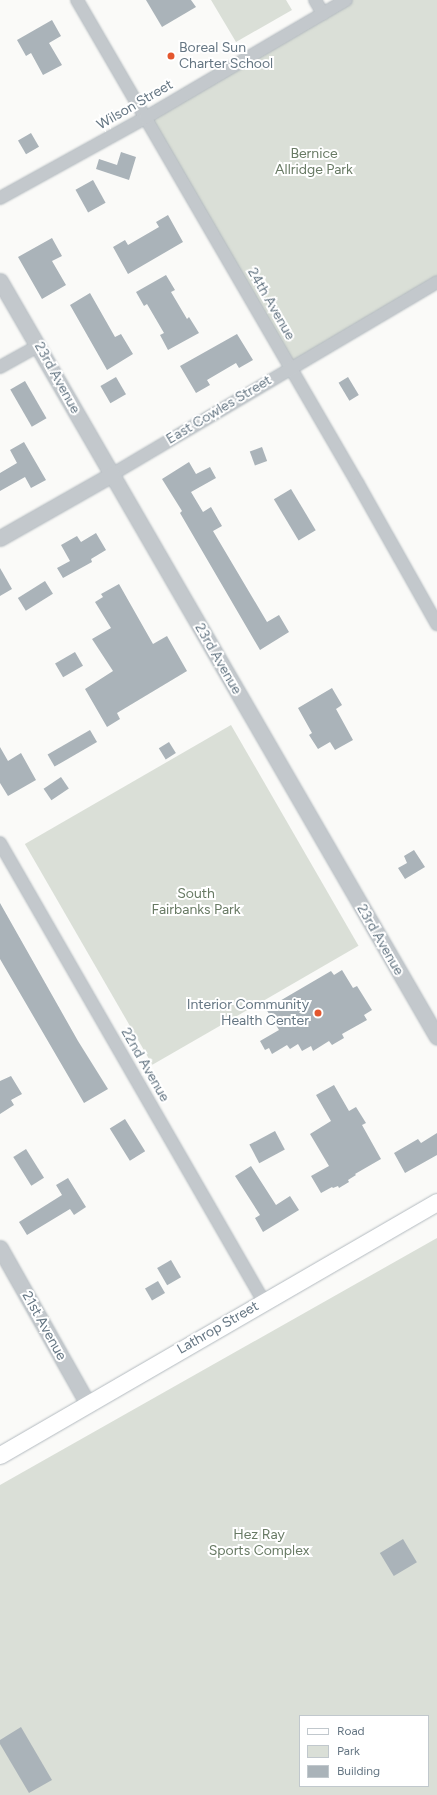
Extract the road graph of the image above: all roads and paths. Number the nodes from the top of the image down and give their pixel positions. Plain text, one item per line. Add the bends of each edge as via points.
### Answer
1 (77, 0) edge
2 (315, 0) edge
3 (346, 0) edge
4 (323, 14) junction
5 (145, 118) junction
6 (0, 198) edge
7 (0, 281) edge
8 (437, 282) edge
9 (38, 346) junction
10 (0, 367) edge
11 (290, 368) junction
12 (111, 474) junction
13 (0, 538) edge
14 (437, 624) edge
15 (0, 843) edge
16 (437, 1037) edge
17 (437, 1202) edge
18 (0, 1248) edge
19 (264, 1302) junction
20 (88, 1404) junction
21 (0, 1455) edge

1 - 5 street, 24th Avenue
2 - 4 street
3 - 4 street, Wilson Street
4 - 5 street, Wilson Street
5 - 6 street, Wilson Street
5 - 11 street, 24th Avenue
7 - 9 street, 23rd Avenue
8 - 11 street, East Cowles Street
9 - 10 street
9 - 12 street, 23rd Avenue
11 - 12 street, East Cowles Street
11 - 14 street, 24th Avenue
12 - 13 street, East Cowles Street
12 - 16 street, 23rd Avenue
15 - 19 street, 22nd Avenue
17 - 19 main road, Lathrop Street
18 - 20 street, 21st Avenue
19 - 20 main road, Lathrop Street
20 - 21 main road, Lathrop Street

